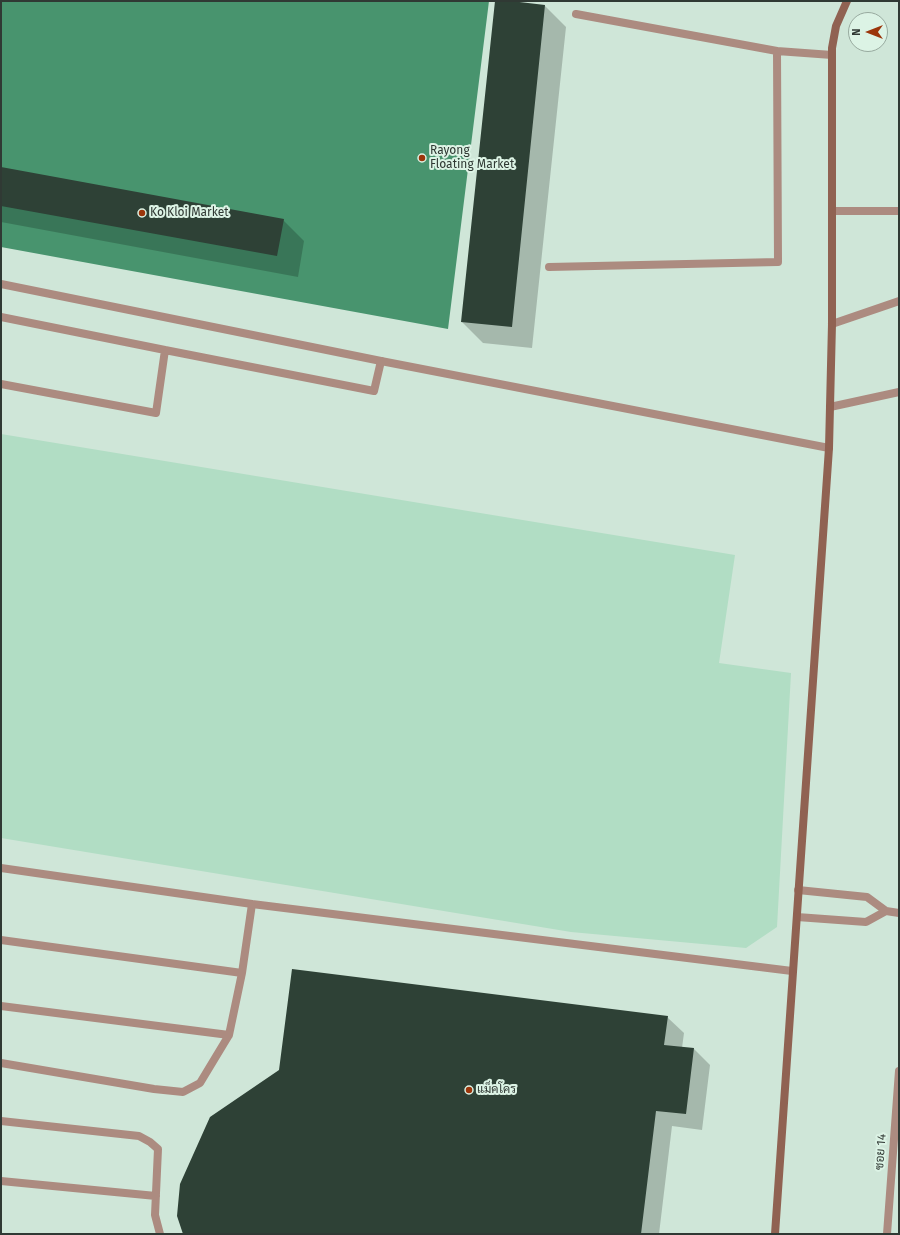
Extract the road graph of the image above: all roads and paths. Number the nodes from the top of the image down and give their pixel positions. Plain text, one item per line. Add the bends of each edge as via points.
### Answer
1 (847, 1) edge
2 (576, 14) dead end
3 (777, 51) junction
4 (832, 55) junction
5 (833, 211) junction
6 (899, 211) edge
7 (549, 267) dead end
8 (1, 284) edge
9 (899, 301) edge
10 (1, 317) edge
11 (832, 324) junction
12 (165, 350) junction
13 (381, 361) junction
14 (1, 384) edge
15 (899, 392) edge
16 (830, 407) junction
17 (829, 448) junction
18 (1, 868) edge
19 (798, 890) junction
20 (252, 904) junction
21 (886, 911) junction
22 (899, 913) edge
23 (797, 917) junction
24 (1, 940) edge
25 (792, 971) junction
26 (242, 973) junction
27 (1, 1006) edge
28 (229, 1036) junction
29 (1, 1063) edge
30 (899, 1071) edge
31 (1, 1121) edge
32 (896, 1163) edge
33 (1, 1181) edge
34 (156, 1196) junction
35 (160, 1234) edge
36 (774, 1234) edge
37 (887, 1234) edge

1 - 4 street via 836,26
2 - 3 street
3 - 4 street
3 - 7 street via 778,262
4 - 5 street
5 - 6 street
5 - 11 street
8 - 13 street
9 - 11 street
10 - 12 street
11 - 16 street
12 - 13 street via 374,390
12 - 14 street via 156,413
13 - 17 street
15 - 16 street
16 - 17 street
17 - 19 street
18 - 20 street
19 - 21 street via 868,897
19 - 23 street
20 - 25 street
20 - 26 street
21 - 22 street
21 - 23 street via 866,922
23 - 25 street
24 - 26 street
25 - 36 street
26 - 28 street
27 - 28 street
28 - 29 street via 200,1083 183,1092
30 - 32 street, ซอย 14
31 - 34 street via 139,1136 158,1149
32 - 37 street, ซอย 14
33 - 34 street
34 - 35 street via 155,1215

